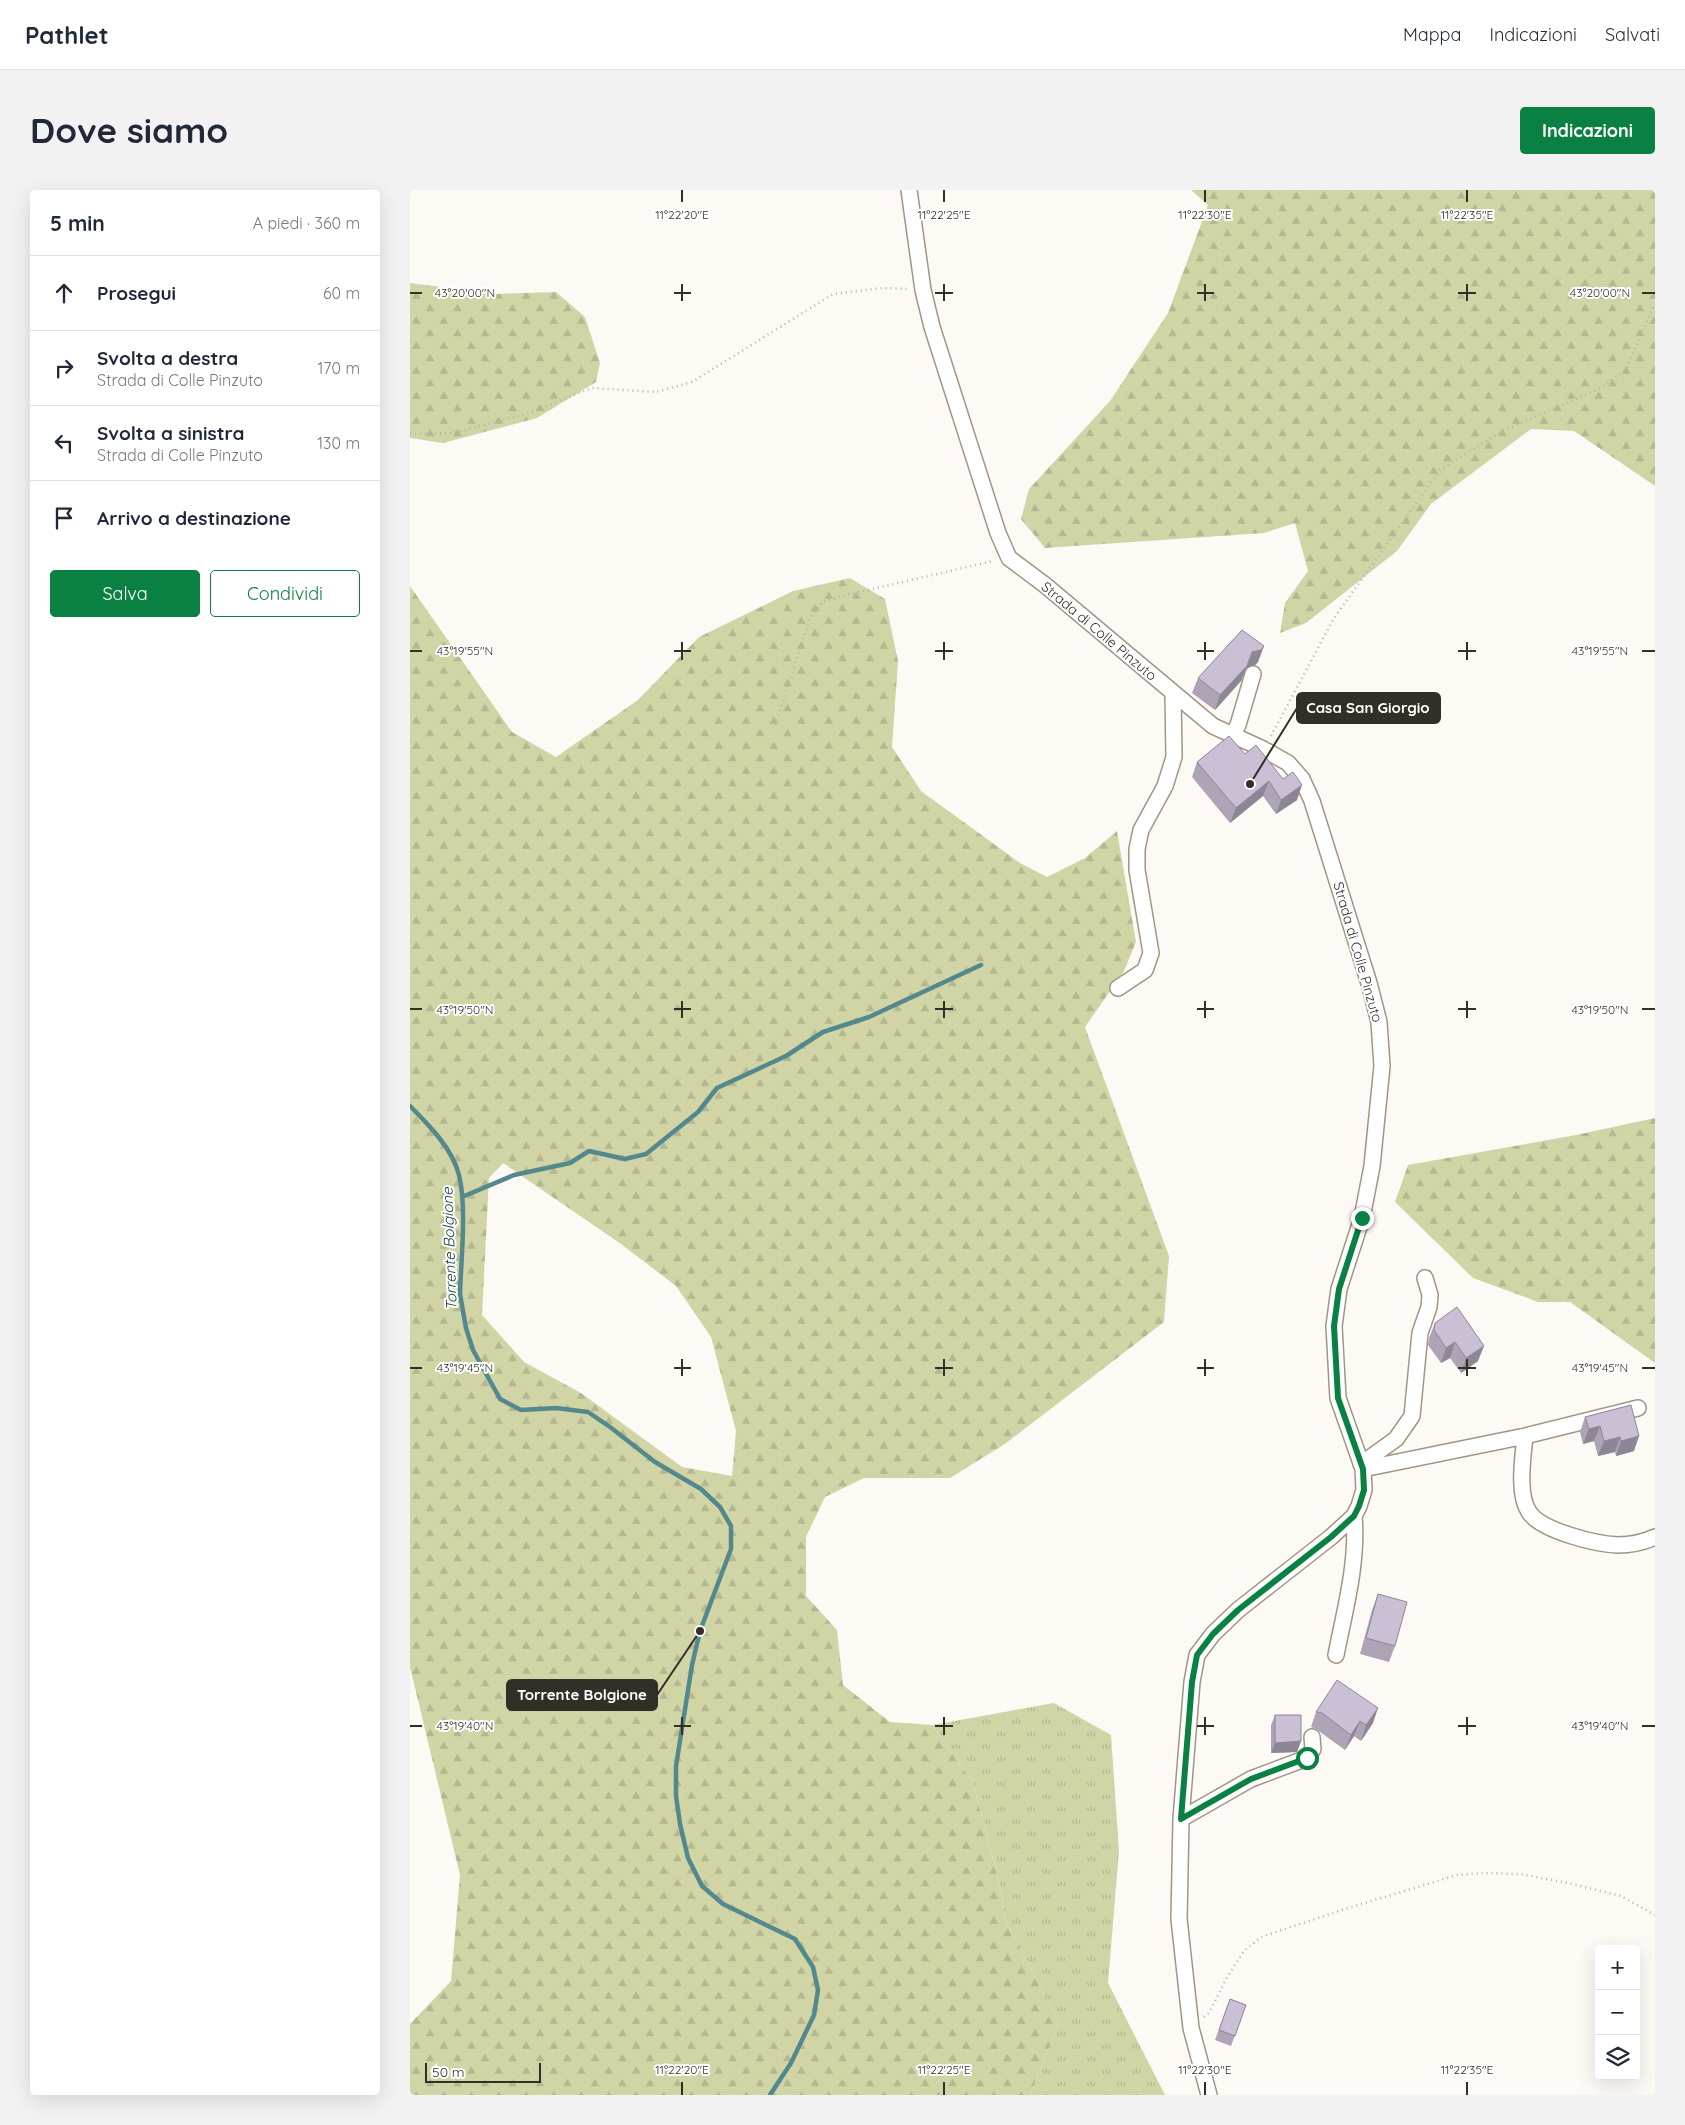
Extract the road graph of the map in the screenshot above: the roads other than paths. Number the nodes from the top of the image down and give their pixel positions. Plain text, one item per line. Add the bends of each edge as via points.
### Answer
1 (909, 190) edge
2 (1253, 674) dead end
3 (1173, 693) junction
4 (1232, 736) junction
5 (1118, 988) dead end
6 (1425, 1278) dead end
7 (1638, 1408) dead end
8 (1524, 1436) junction
9 (1362, 1467) junction
10 (1354, 1516) junction
11 (1655, 1537) edge
12 (1336, 1655) dead end
13 (1312, 1737) dead end
14 (1181, 1819) junction
15 (1209, 2095) edge

1 - 3 lane, Strada di Colle Pinzuto via 923,290 932,327 998,533 1009,558
2 - 4 lane
3 - 4 lane, Strada di Colle Pinzuto via 1213,726
3 - 5 lane via 1174,757 1165,786 1141,830 1137,849 1136,870 1151,953 1145,970
4 - 9 lane, Strada di Colle Pinzuto via 1288,763 1302,779 1312,800 1379,1022 1382,1066 1372,1166 1362,1218 1339,1289 1334,1326 1338,1398
6 - 9 lane via 1430,1295 1429,1307 1420,1333 1412,1416 1396,1439
7 - 8 lane
8 - 9 lane
8 - 11 lane via 1522,1478 1529,1513 1547,1526 1593,1542 1620,1545
9 - 10 lane, Strada di Colle Pinzuto via 1364,1490
10 - 12 lane via 1352,1570
10 - 14 lane, Strada di Colle Pinzuto via 1238,1610 1197,1655
13 - 14 lane via 1313,1749 1307,1758 1251,1779
14 - 15 lane, Strada di Colle Pinzuto via 1179,1919 1191,2028

